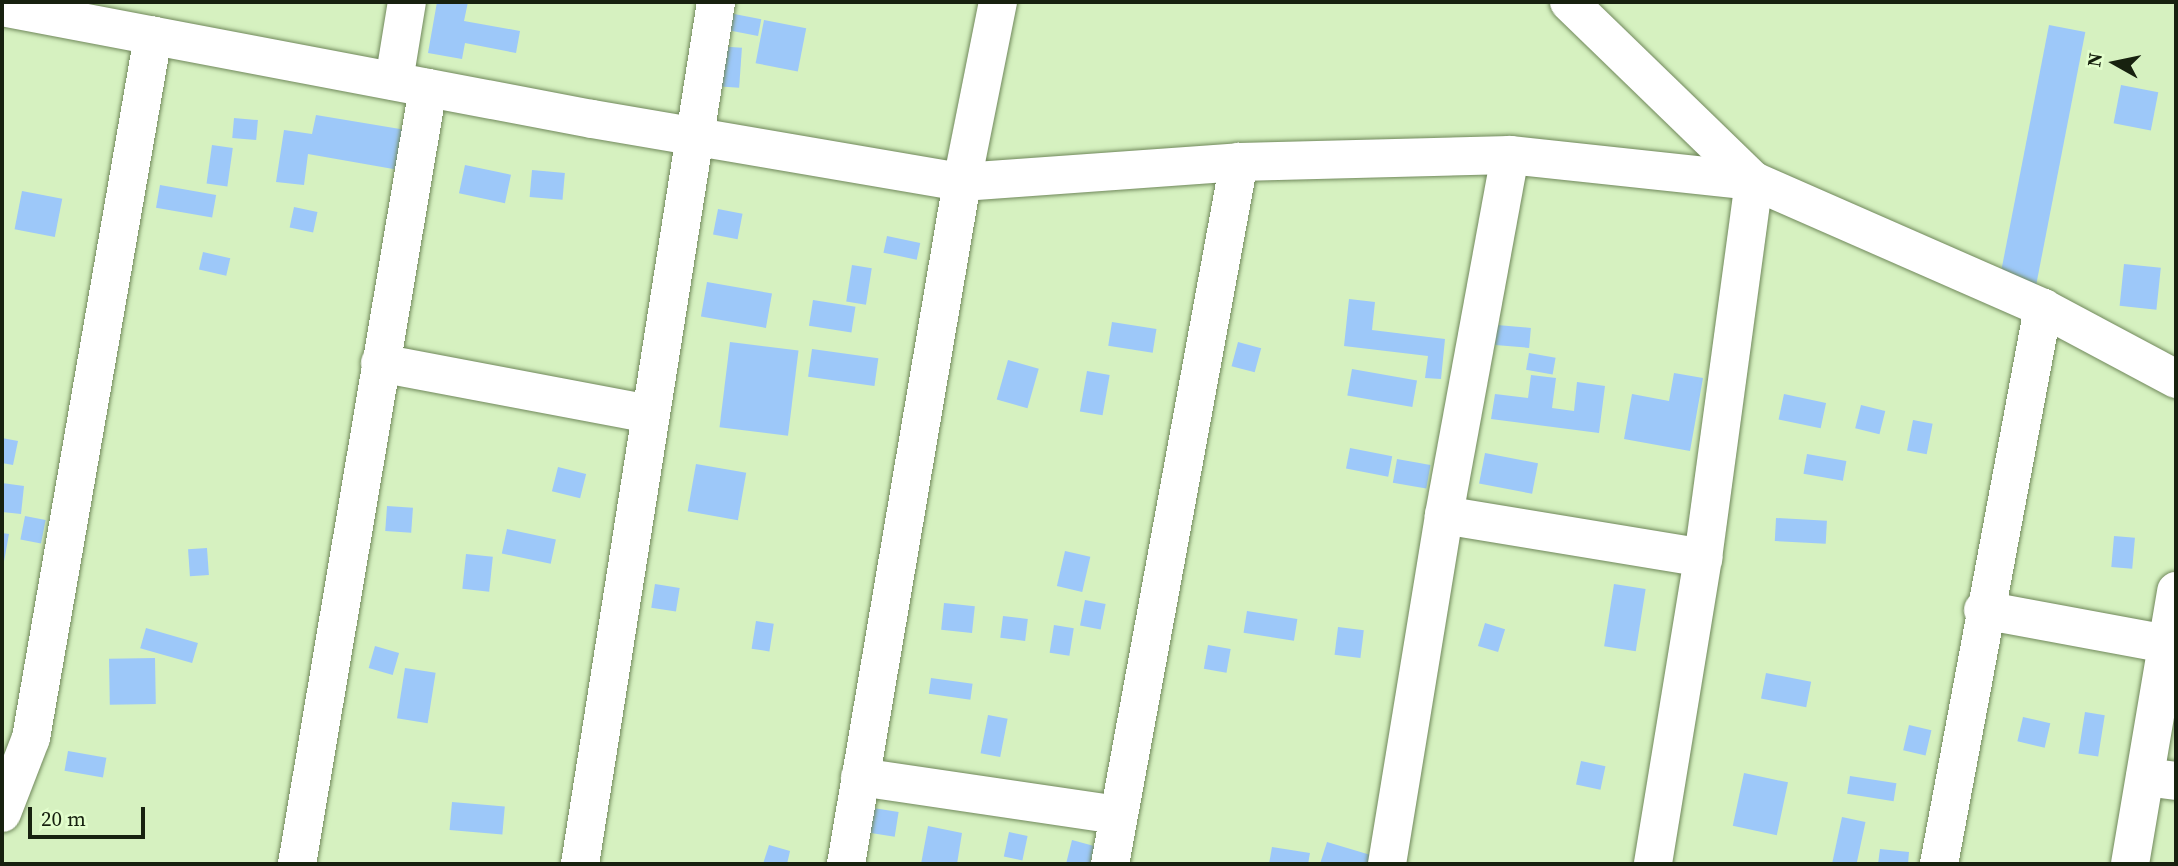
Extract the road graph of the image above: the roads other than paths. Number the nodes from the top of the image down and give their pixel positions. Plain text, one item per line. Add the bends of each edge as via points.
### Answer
1 (407, 2) edge
2 (716, 2) edge
3 (998, 2) edge
4 (1569, 2) edge
5 (2, 7) edge
6 (134, 22) edge
7 (411, 85) junction
8 (695, 136) junction
9 (1510, 155) junction
10 (1239, 162) junction
11 (1754, 181) junction
12 (962, 182) junction
13 (2043, 308) junction
14 (380, 363) junction
15 (2176, 379) edge
16 (650, 414) junction
17 (1444, 515) junction
18 (1703, 558) junction
19 (2176, 591) edge
20 (1983, 610) junction
21 (2167, 644) junction
22 (860, 777) junction
23 (2161, 779) edge
24 (2, 813) edge
25 (1118, 815) junction
26 (297, 864) edge
27 (580, 864) edge
28 (846, 864) edge
29 (1110, 864) edge
30 (1387, 864) edge
31 (1653, 864) edge
32 (1659, 864) edge
33 (1939, 864) edge
34 (2130, 864) edge

1 - 7 street
2 - 8 street
3 - 12 street
4 - 11 street
5 - 6 street
6 - 7 street
6 - 24 street via 31,738
7 - 8 street
7 - 14 street
8 - 12 street
8 - 16 street
9 - 10 street
9 - 11 street
9 - 17 street
10 - 12 street
10 - 25 street
11 - 13 street
11 - 18 street
12 - 22 street
13 - 15 street
13 - 20 street
14 - 16 street
14 - 26 street
16 - 27 street
17 - 18 street
17 - 30 street
18 - 31 street
19 - 21 street
20 - 21 street
20 - 33 street
21 - 23 street
22 - 25 street
22 - 28 street
23 - 34 street
25 - 29 street
31 - 32 street

